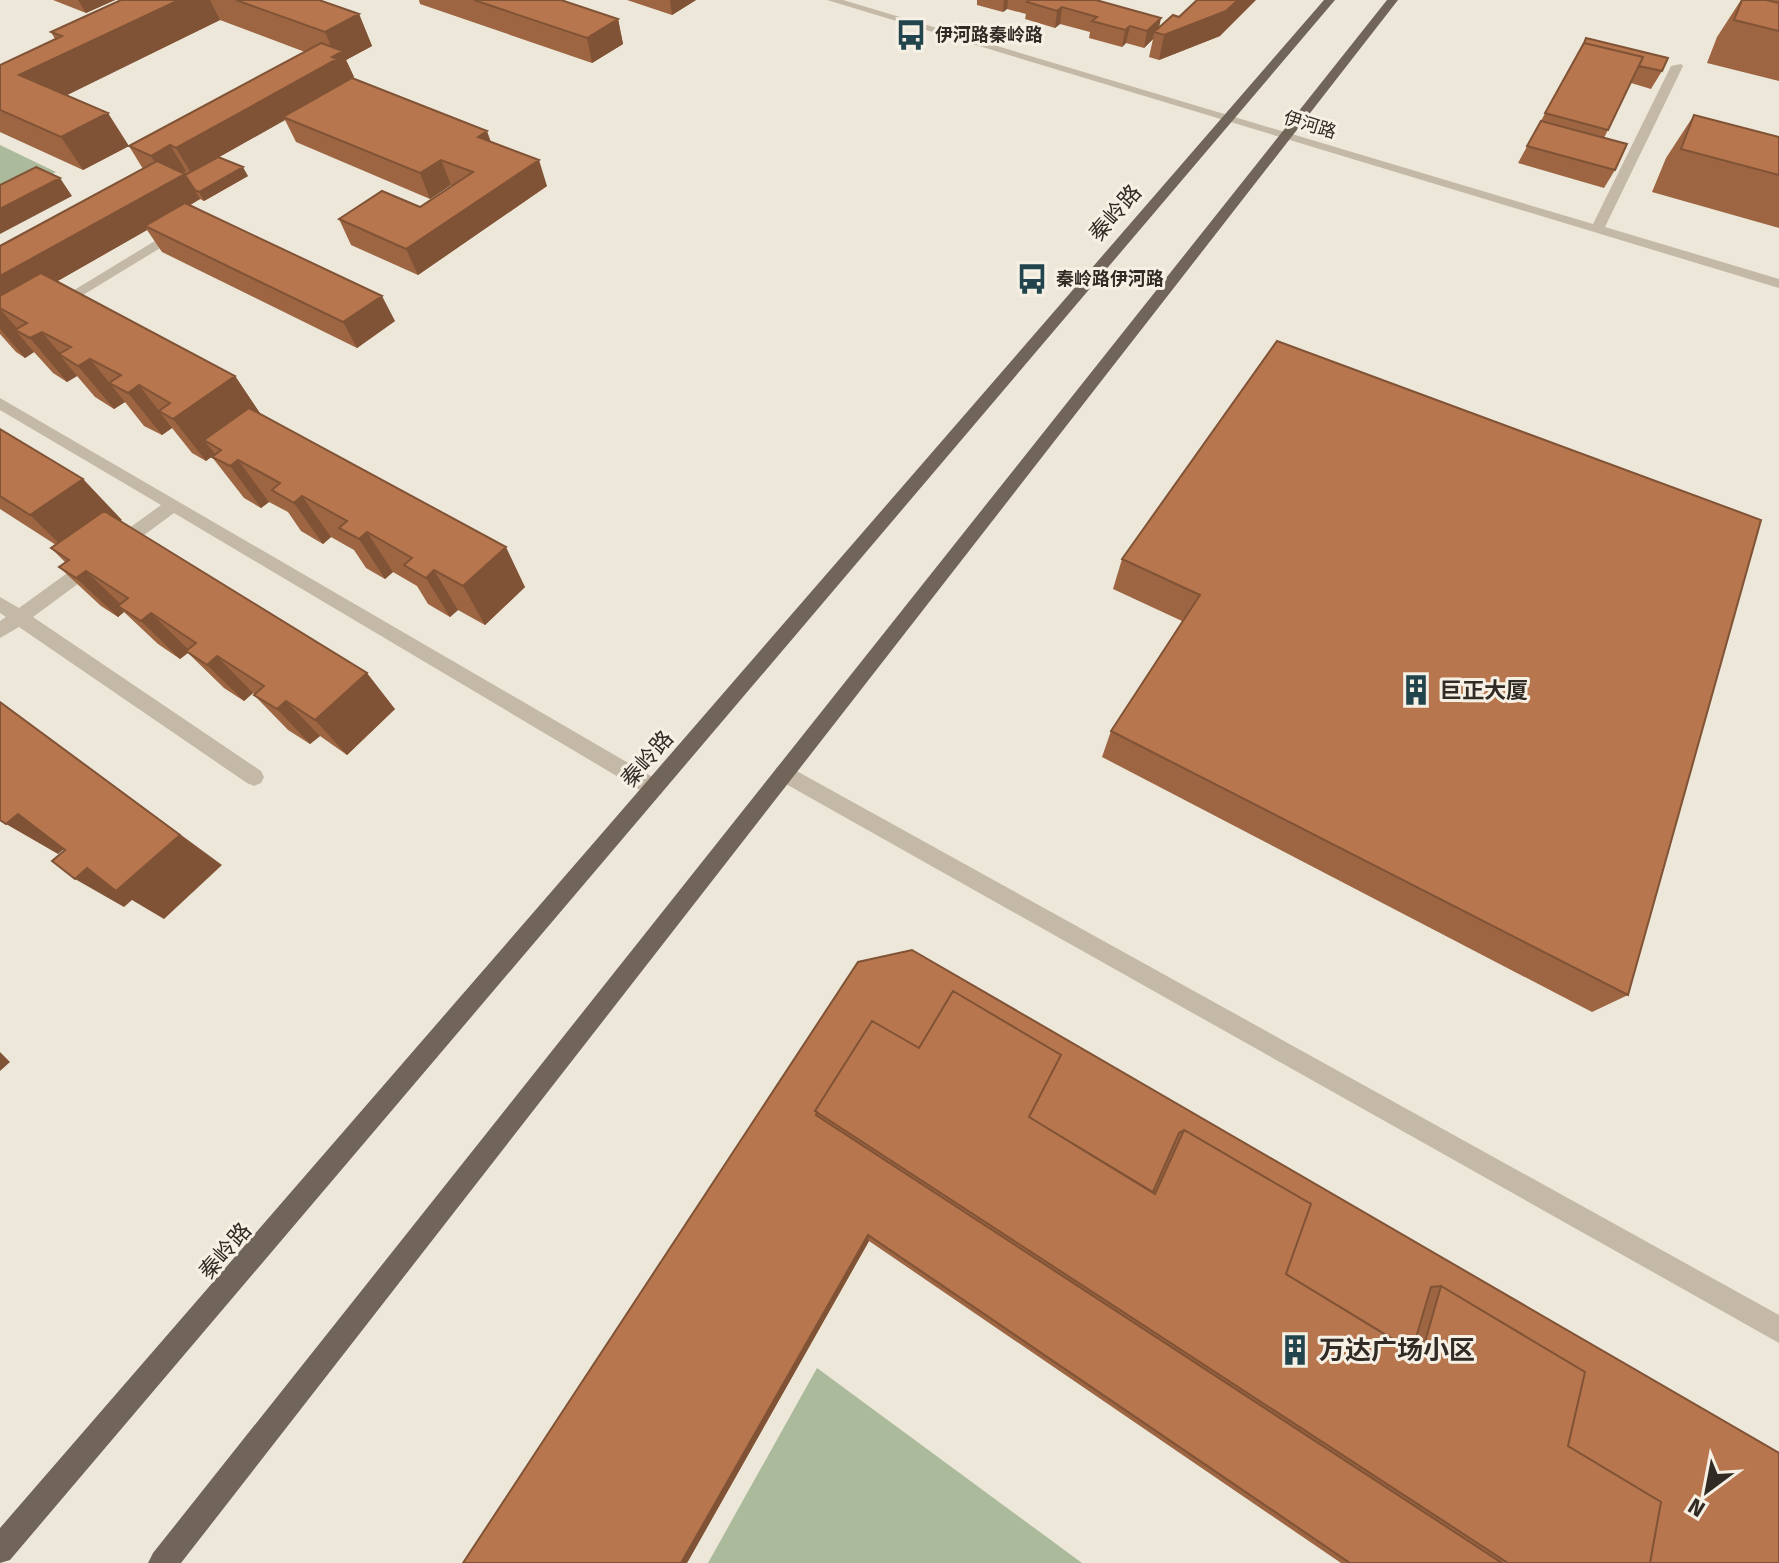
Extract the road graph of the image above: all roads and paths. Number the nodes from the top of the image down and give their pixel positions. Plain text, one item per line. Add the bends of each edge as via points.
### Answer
1 (832, 0) edge
2 (1330, 0) edge
3 (1393, 0) edge
4 (1677, 66) dead end
5 (1227, 119) junction
6 (1286, 137) junction
7 (1597, 229) junction
8 (173, 236) edge
9 (1779, 284) edge
10 (40, 315) edge
11 (0, 403) edge
12 (173, 505) junction
13 (0, 604) edge
14 (19, 617) junction
15 (0, 631) edge
16 (784, 773) junction
17 (254, 777) dead end
18 (654, 788) junction
19 (1779, 1330) edge
20 (0, 1550) edge
21 (163, 1563) edge

1 - 5 street, 伊河路
2 - 5 main road, 秦岭路
3 - 6 main road
4 - 7 street
5 - 6 street, 伊河路
5 - 18 main road, 秦岭路
6 - 7 street, 伊河路
6 - 16 main road
7 - 9 street, 伊河路
8 - 10 street
11 - 12 street
12 - 14 street
12 - 18 street
13 - 14 street
14 - 15 street
14 - 17 street
16 - 19 street
16 - 21 main road
18 - 20 main road, 秦岭路

